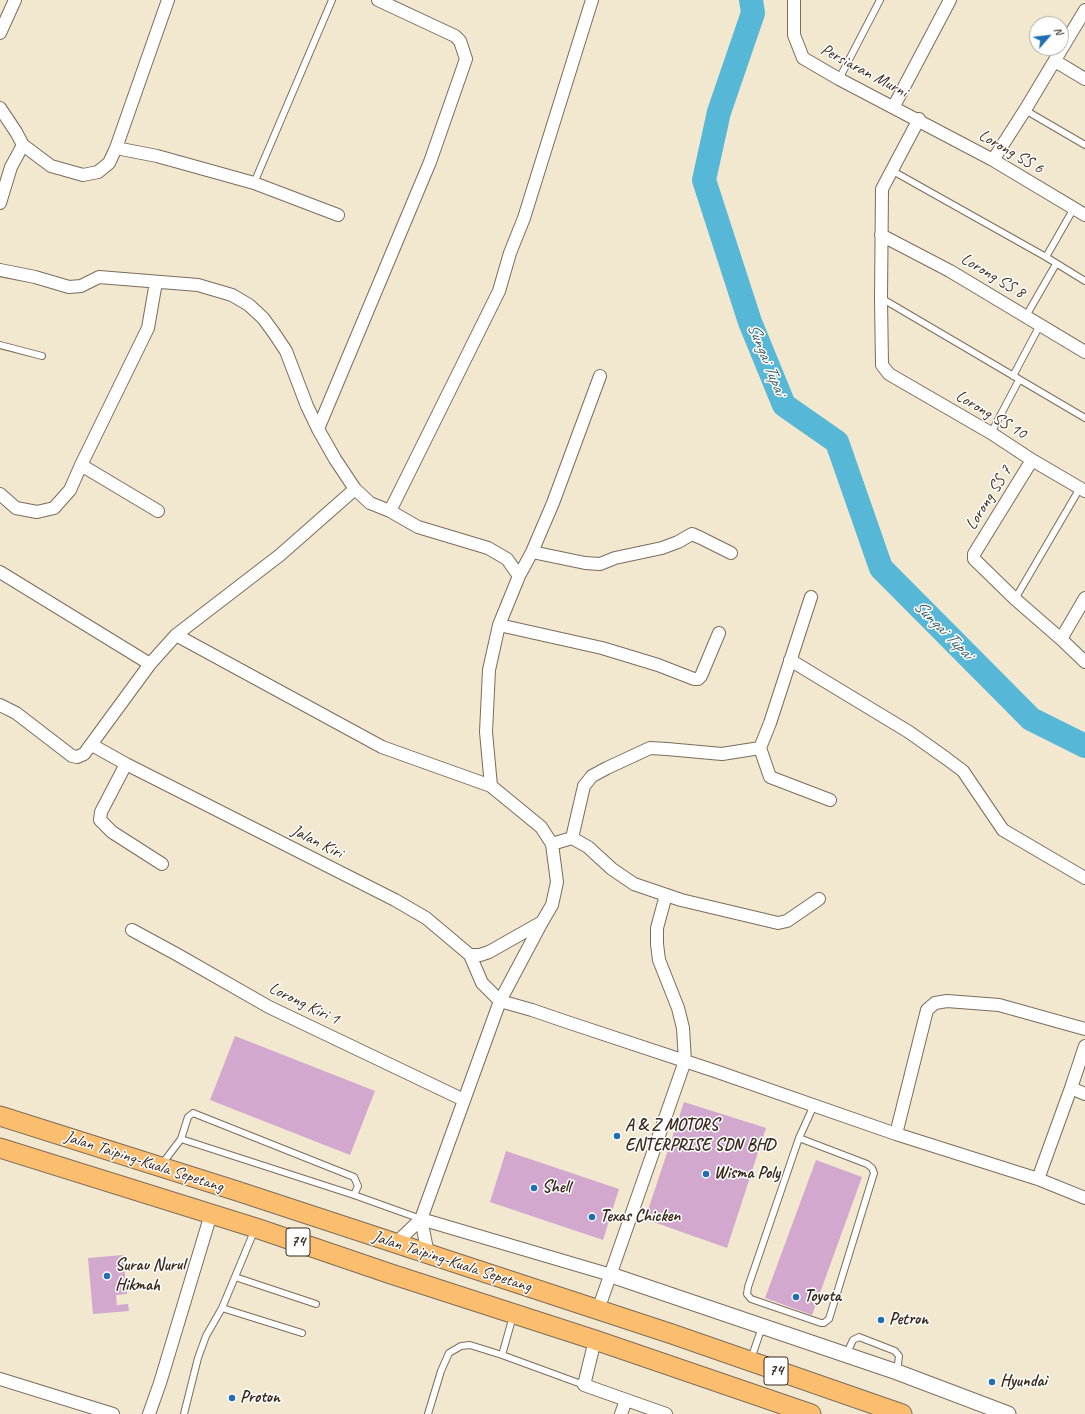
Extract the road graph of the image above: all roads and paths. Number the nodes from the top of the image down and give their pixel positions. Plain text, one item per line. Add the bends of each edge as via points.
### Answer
1 (15, 0) edge
2 (168, 0) edge
3 (332, 0) edge
4 (378, 0) edge
5 (592, 0) edge
6 (794, 0) edge
7 (880, 0) edge
8 (950, 0) edge
9 (1085, 10) edge
10 (0, 33) edge
11 (1056, 61) junction
12 (839, 79) junction
13 (1085, 79) edge
14 (894, 106) junction
15 (0, 108) edge
16 (1026, 110) junction
17 (919, 120) junction
18 (23, 145) junction
19 (1085, 145) edge
20 (116, 148) junction
21 (994, 160) junction
22 (891, 170) junction
23 (254, 183) junction
24 (0, 203) edge
25 (1074, 208) junction
26 (338, 215) dead end
27 (1085, 215) edge
28 (881, 235) junction
29 (1046, 258) junction
30 (1056, 264) junction
31 (0, 270) edge
32 (1085, 281) edge
33 (156, 282) junction
34 (881, 298) junction
35 (1026, 316) junction
36 (1040, 325) junction
37 (0, 345) edge
38 (1085, 352) edge
39 (42, 356) dead end
40 (600, 376) dead end
41 (1016, 378) junction
42 (1085, 418) edge
43 (318, 429) junction
44 (991, 433) junction
45 (1032, 460) junction
46 (81, 465) junction
47 (355, 489) junction
48 (1082, 490) edge
49 (0, 494) edge
50 (158, 511) dead end
51 (390, 512) junction
52 (532, 552) junction
53 (731, 553) dead end
54 (0, 572) edge
55 (519, 576) junction
56 (811, 597) dead end
57 (1085, 598) edge
58 (1016, 599) junction
59 (499, 625) junction
60 (719, 634) dead end
61 (176, 635) junction
62 (1061, 639) junction
63 (790, 660) junction
64 (1085, 662) edge
65 (150, 664) junction
66 (0, 705) edge
67 (92, 745) junction
68 (760, 748) junction
69 (126, 764) junction
70 (491, 786) junction
71 (830, 800) dead end
72 (572, 838) junction
73 (552, 844) junction
74 (162, 864) dead end
75 (1085, 878) edge
76 (666, 895) junction
77 (819, 899) dead end
78 (542, 922) junction
79 (132, 930) dead end
80 (470, 956) junction
81 (500, 1001) junction
82 (1085, 1028) edge
83 (1085, 1046) edge
84 (684, 1061) junction
85 (1071, 1088) junction
86 (1085, 1094) edge
87 (464, 1100) junction
88 (814, 1104) junction
89 (0, 1116) edge
90 (896, 1134) junction
91 (800, 1138) junction
92 (180, 1139) junction
93 (0, 1148) edge
94 (160, 1167) junction
95 (1038, 1179) junction
96 (354, 1195) junction
97 (1085, 1198) edge
98 (211, 1214) junction
99 (421, 1219) junction
100 (256, 1228) junction
101 (396, 1243) junction
102 (428, 1254) junction
103 (611, 1276) junction
104 (235, 1277) junction
105 (316, 1304) dead end
106 (222, 1308) junction
107 (598, 1310) junction
108 (514, 1314) junction
109 (762, 1327) junction
110 (302, 1333) dead end
111 (594, 1340) junction
112 (502, 1355) junction
113 (846, 1355) junction
114 (750, 1362) junction
115 (897, 1372) junction
116 (0, 1379) edge
117 (584, 1385) junction
118 (626, 1400) junction
119 (880, 1410) edge
120 (804, 1412) edge
121 (113, 1414) edge
122 (149, 1414) edge
123 (184, 1414) edge
124 (428, 1414) edge
125 (621, 1414) edge
126 (666, 1414) edge
127 (902, 1414) edge
128 (1008, 1414) edge

1 - 10 street
2 - 20 street
3 - 23 lane
4 - 43 street via 455,36 460,41 466,59 430,162
5 - 51 street via 499,291
6 - 12 street, Persiaran Murni via 794,35 803,58
7 - 12 lane
8 - 14 street
9 - 11 street
11 - 13 street
11 - 16 street
12 - 14 street, Persiaran Murni
14 - 17 street, Persiaran Murni
15 - 18 street
16 - 19 lane
16 - 21 street
17 - 21 street, Lorong SS 6
17 - 22 street
18 - 20 street via 51,166 83,175 98,172 109,163
18 - 24 street via 11,168
20 - 23 street via 157,156
21 - 25 street, Lorong SS 6
22 - 28 street via 882,189
22 - 29 lane
23 - 26 street
25 - 27 street, Lorong SS 6
25 - 29 lane
28 - 34 street
28 - 35 street, Lorong SS 8 via 950,271
29 - 30 lane
30 - 32 lane
30 - 35 lane
31 - 33 street via 69,287 80,286 99,277
33 - 43 street via 198,285 232,295 249,305 263,318 286,352
33 - 46 street via 148,328
34 - 41 lane
34 - 44 street, Lorong SS 10 via 882,365 889,374
35 - 36 street, Lorong SS 8
36 - 38 street, Lorong SS 8
36 - 41 lane
37 - 39 lane
40 - 52 street
41 - 42 lane
41 - 44 lane
43 - 47 street
44 - 45 street, Lorong SS 10
45 - 48 street, Lorong SS 10
45 - 58 street, Lorong SS 7 via 974,554 977,563
46 - 49 street via 70,490 54,508 37,512 16,508
46 - 50 street
47 - 51 street via 370,503
47 - 61 street via 280,555
48 - 58 lane
51 - 55 street via 418,527 488,548 507,559
52 - 53 street via 600,564 615,558 662,548 692,534
52 - 55 street
54 - 65 street
55 - 59 street
56 - 63 street
57 - 62 street
58 - 62 street
59 - 60 street via 602,648 694,679 701,676
59 - 70 street via 489,670 486,732
61 - 65 street
61 - 70 street via 382,747
62 - 64 street
63 - 68 street
63 - 75 street via 909,732 947,759 963,771 1003,830
65 - 67 street
66 - 67 street via 16,713 72,756 84,754
67 - 69 street, Jalan Kiri
68 - 71 street via 770,777
68 - 72 street via 722,754 650,748 607,768 592,776 584,786
69 - 74 street via 101,812 100,820 112,832
69 - 80 street, Jalan Kiri via 401,904 426,918
70 - 73 street via 540,827
72 - 73 street
72 - 76 street via 588,847 612,869 634,884
73 - 78 street via 557,882 552,905
76 - 77 street via 778,923 787,921
76 - 84 street via 657,928 657,944 659,960 683,1028
78 - 80 street via 489,952
78 - 81 street
79 - 87 street, Lorong Kiri 1 via 269,1007
80 - 81 street, Jalan Kiri via 482,983
81 - 84 street
81 - 87 street
82 - 90 street via 999,1005 947,1001 935,1003 927,1010
83 - 85 street
84 - 88 street
84 - 103 street
85 - 86 street
85 - 95 street
87 - 99 street
88 - 90 street
88 - 91 lane
89 - 94 main road, Jalan Taiping-Kuala Sepetang / 74
90 - 95 street
91 - 91 lane via 867,1164 874,1173 829,1319 824,1323 751,1299 747,1294
92 - 94 lane
92 - 96 lane
92 - 96 lane via 188,1117 193,1113 354,1177 358,1186
93 - 98 main road, Jalan Taiping-Kuala Sepetang / 74
94 - 101 main road, Jalan Taiping-Kuala Sepetang / 74
95 - 97 street
96 - 99 lane
98 - 100 main road, Jalan Taiping-Kuala Sepetang / 74
98 - 122 street
99 - 101 street
99 - 102 street
99 - 103 street
100 - 104 lane
100 - 108 main road, Jalan Taiping-Kuala Sepetang / 74
101 - 102 main road, Jalan Taiping-Kuala Sepetang / 74
102 - 107 main road, Jalan Taiping-Kuala Sepetang / 74
103 - 107 street
103 - 109 street
104 - 105 lane
104 - 106 lane
106 - 110 lane
106 - 123 lane via 206,1336 198,1358
107 - 114 main road, Jalan Taiping-Kuala Sepetang / 74
108 - 111 main road, Jalan Taiping-Kuala Sepetang / 74
108 - 112 lane
109 - 113 street
109 - 114 lane
111 - 117 street
111 - 120 main road, Jalan Taiping-Kuala Sepetang / 74
112 - 117 lane
112 - 124 lane via 470,1345 461,1346 449,1353
113 - 115 street
113 - 115 lane via 852,1340 859,1337 895,1351 899,1356
114 - 119 main road, Jalan Taiping-Kuala Sepetang / 74
115 - 128 street
116 - 121 street
117 - 118 street
118 - 125 street
118 - 126 street
119 - 127 main road, Jalan Taiping-Kuala Sepetang / 74

